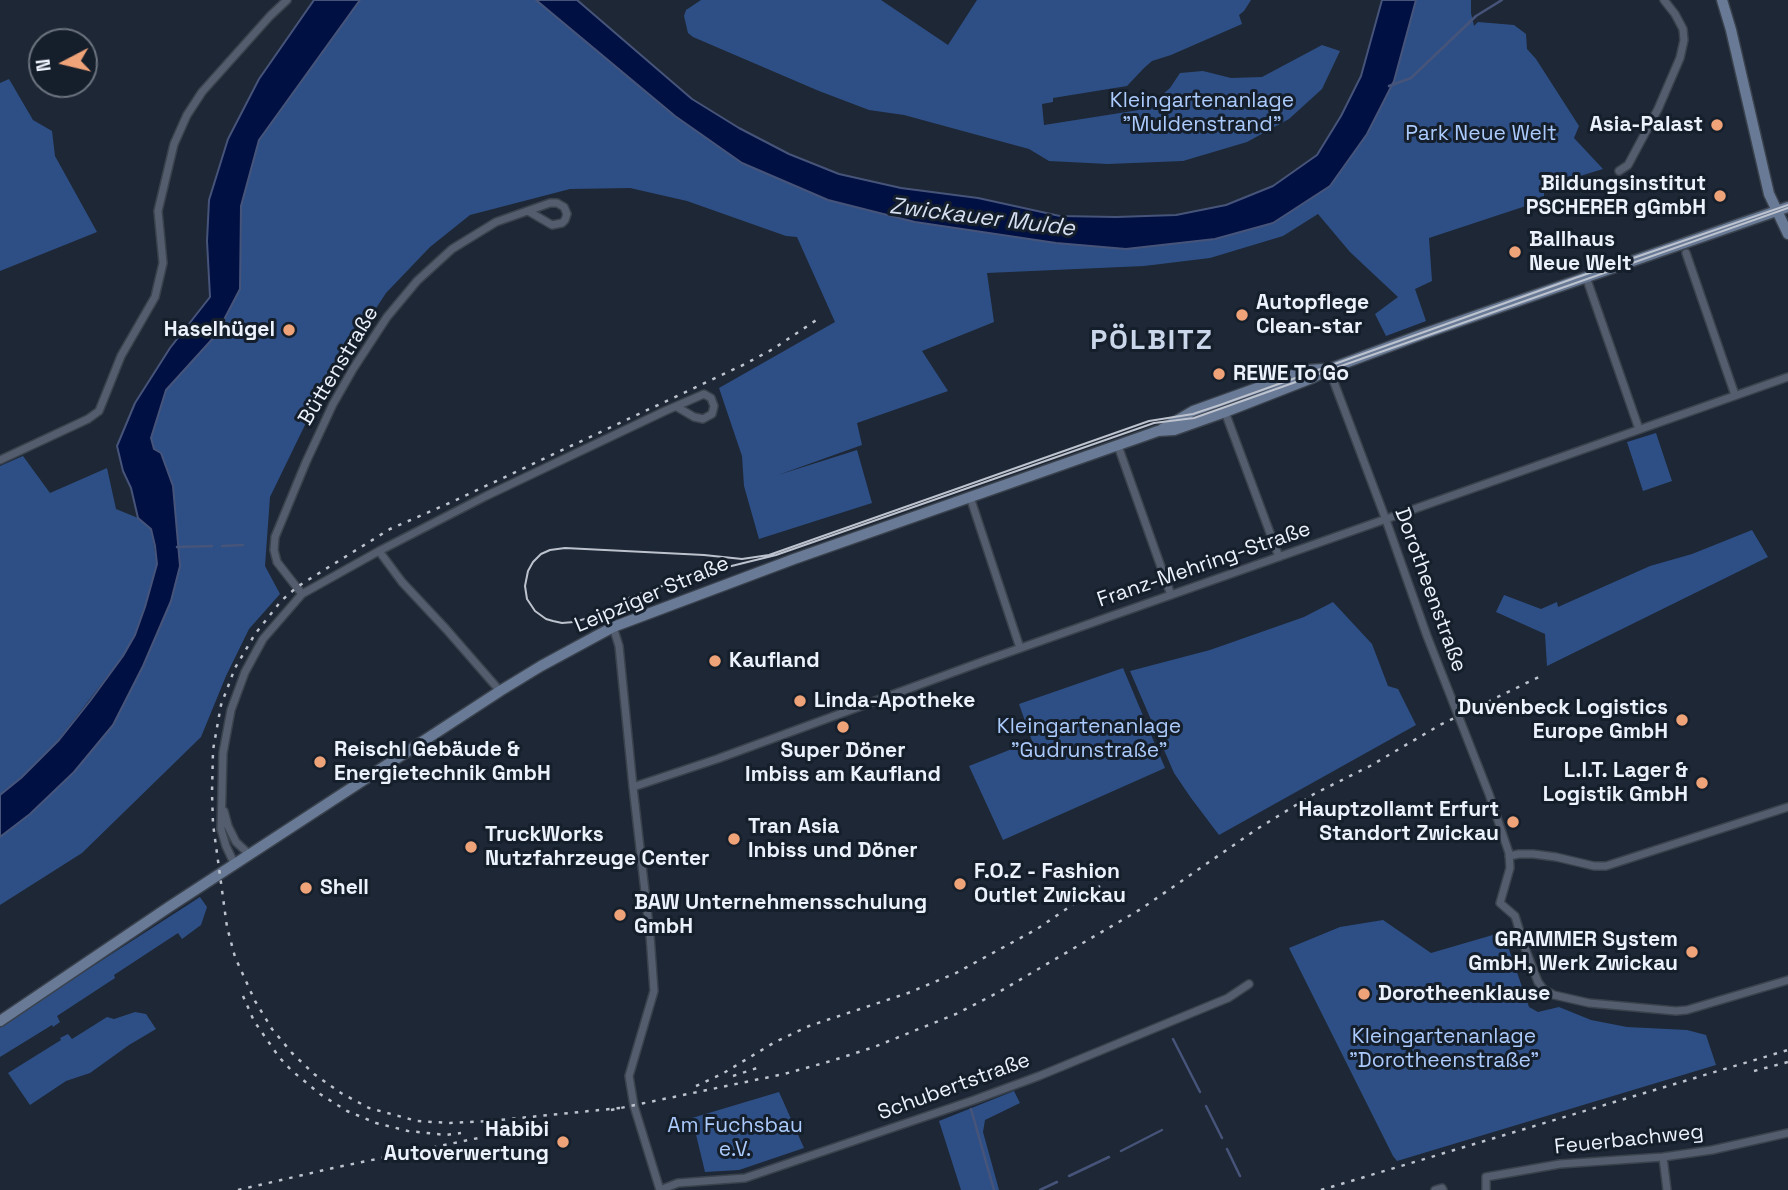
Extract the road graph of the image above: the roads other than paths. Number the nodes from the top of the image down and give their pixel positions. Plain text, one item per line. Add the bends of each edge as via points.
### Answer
1 (287, 0) edge
2 (1664, 0) edge
3 (1722, 0) edge
4 (1619, 171) dead end
5 (1788, 206) edge
6 (528, 211) junction
7 (1777, 211) junction
8 (1788, 234) edge
9 (1686, 253) dead end
10 (1586, 277) junction
11 (1329, 369) junction
12 (1788, 377) edge
13 (1735, 396) junction
14 (677, 407) junction
15 (1225, 412) junction
16 (1639, 429) junction
17 (1158, 431) junction
18 (1118, 446) junction
19 (0, 460) edge
20 (970, 497) junction
21 (1386, 520) junction
22 (379, 551) junction
23 (1279, 557) junction
24 (302, 594) junction
25 (1171, 595) junction
26 (613, 627) junction
27 (1020, 648) junction
28 (500, 691) junction
29 (633, 787) junction
30 (221, 800) junction
31 (1788, 807) edge
32 (250, 855) junction
33 (1509, 856) junction
34 (235, 865) junction
35 (1788, 980) edge
36 (1249, 984) dead end
37 (0, 1021) edge
38 (1788, 1133) edge
39 (1662, 1157) junction
40 (659, 1190) edge
41 (1486, 1190) edge
42 (1667, 1190) edge

1 - 19 street via 187,114 174,144 158,211 163,262 155,297 121,356 99,411
2 - 4 street via 1684,29 1680,58 1632,157
3 - 7 street
5 - 7 street, Leipziger Straße
6 - 6 street, Büttenstraße via 557,203 567,214 562,223 552,225
6 - 24 street, Büttenstraße via 496,222 452,249 409,290 353,369 275,537 277,562
7 - 8 street
7 - 10 street, Leipziger Straße
9 - 13 street
10 - 11 street, Leipziger Straße
10 - 16 street
11 - 15 street, Leipziger Straße
11 - 17 street, Leipziger Straße via 1307,370 1193,411
11 - 21 street, Dorotheenstraße
12 - 13 street, Franz-Mehring-Straße
13 - 16 street, Franz-Mehring-Straße
14 - 14 street via 704,394 714,406 712,414 703,419
14 - 22 street
15 - 17 street, Leipziger Straße
15 - 23 street
16 - 21 street, Franz-Mehring-Straße
17 - 18 street, Leipziger Straße
18 - 20 street, Leipziger Straße
18 - 25 street
20 - 26 street, Leipziger Straße
20 - 27 street
21 - 23 street, Franz-Mehring-Straße
21 - 33 street, Dorotheenstraße
22 - 24 street
22 - 28 street
23 - 25 street, Franz-Mehring-Straße
24 - 30 street via 262,639 245,673 231,710
25 - 27 street, Franz-Mehring-Straße
26 - 28 street, Leipziger Straße
26 - 29 street, Schubertstraße via 619,646
27 - 29 street, Franz-Mehring-Straße
28 - 32 street, Leipziger Straße
29 - 40 street, Schubertstraße via 654,991 629,1076
30 - 32 street via 236,842
30 - 34 street via 221,829
31 - 33 street via 1606,866 1533,854
32 - 34 street, Leipziger Straße
33 - 35 street, Dorotheenstraße via 1500,903 1516,916 1538,982 1554,995 1676,1011
34 - 37 street, Leipziger Straße
36 - 40 street, Schubertstraße via 1228,998 974,1100 746,1178 678,1183
38 - 39 street, Feuerbachweg
39 - 41 street, Feuerbachweg via 1560,1164 1486,1177
39 - 42 street

